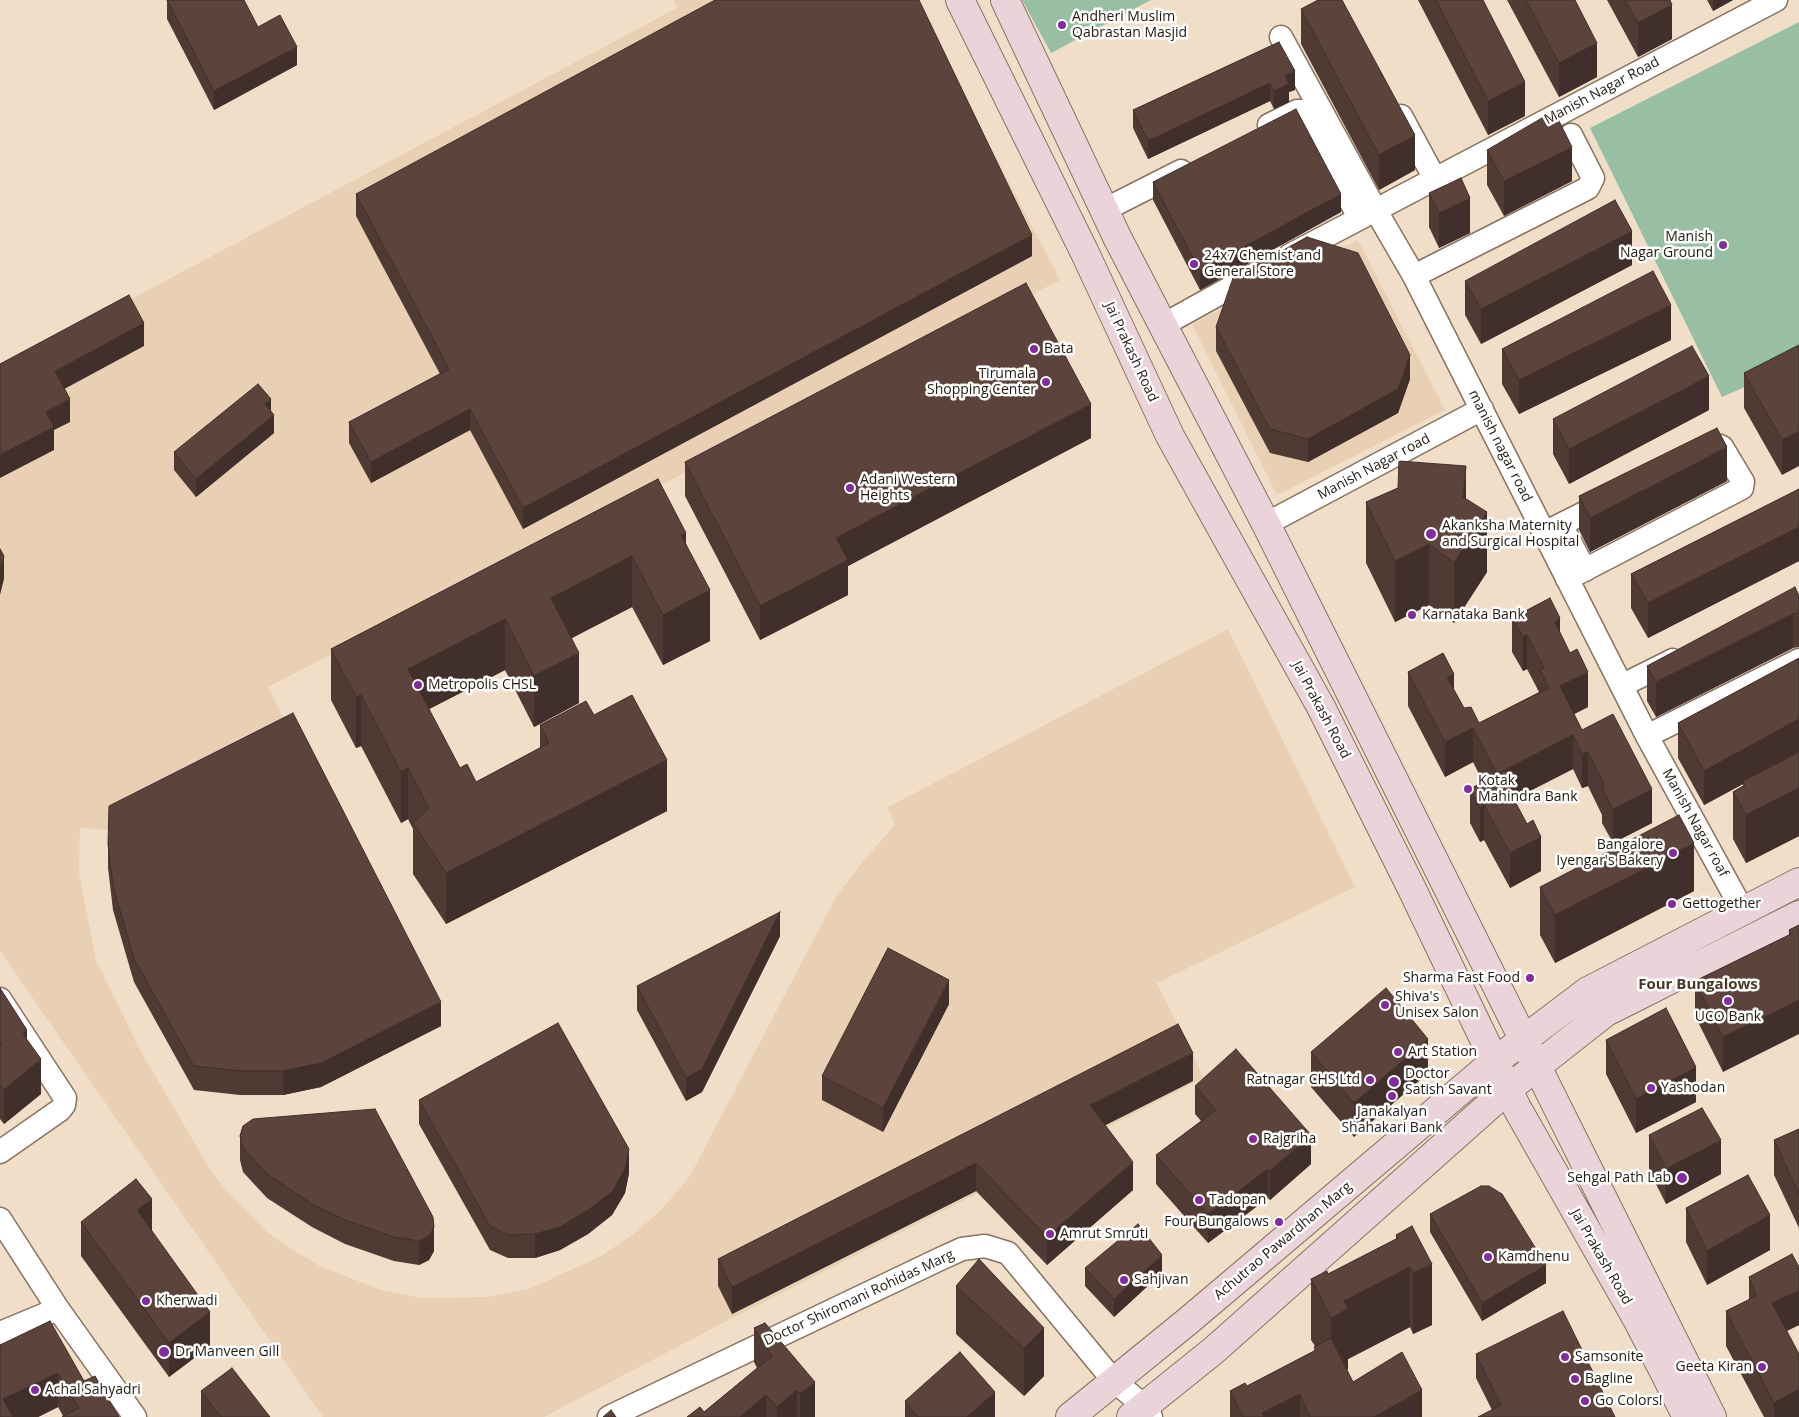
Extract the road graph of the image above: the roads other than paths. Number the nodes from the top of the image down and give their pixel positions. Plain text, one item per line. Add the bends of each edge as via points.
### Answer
1 (960, 0) edge
2 (1005, 0) edge
3 (1776, 0) edge
4 (1288, 35) dead end
5 (1389, 94) edge
6 (1336, 130) junction
7 (1254, 133) edge
8 (1571, 134) dead end
9 (1203, 159) edge
10 (1435, 179) junction
11 (1371, 187) dead end
12 (1104, 210) junction
13 (1367, 213) junction
14 (1414, 276) junction
15 (1162, 325) junction
16 (1482, 410) junction
17 (1682, 464) edge
18 (1622, 494) edge
19 (1266, 524) junction
20 (1553, 529) junction
21 (1576, 574) junction
22 (1696, 648) edge
23 (1799, 660) edge
24 (1623, 685) junction
25 (1647, 736) junction
26 (1799, 882) edge
27 (1743, 911) junction
28 (1799, 915) edge
29 (0, 999) edge
30 (1523, 1040) junction
31 (1494, 1062) junction
32 (1537, 1067) junction
33 (1508, 1090) junction
34 (0, 1152) edge
35 (0, 1219) edge
36 (58, 1309) junction
37 (0, 1333) edge
38 (1113, 1380) junction
39 (1142, 1413) edge
40 (135, 1417) edge
41 (609, 1417) edge
42 (1070, 1417) edge
43 (1687, 1417) edge
44 (1712, 1417) edge

1 - 31 main road, Jai Prakash Road via 1085,253 1170,436 1321,707
2 - 12 main road, Jai Prakash Road
3 - 10 street, Manish Nagar Road
4 - 6 street
5 - 10 street
6 - 11 street
6 - 13 street
7 - 13 street via 1297,111 1304,111
8 - 14 street via 1594,178 1588,188
9 - 12 street
10 - 13 street, Manish Nagar Road
12 - 15 main road, Jai Prakash Road
13 - 14 street, manish nagar road
13 - 15 street, Manish Nagar Road
14 - 16 street, manish nagar road
15 - 19 main road, Jai Prakash Road
16 - 19 street, Manish Nagar road
16 - 20 street, manish nagar road
17 - 21 street via 1722,447 1743,482 1742,488
18 - 20 street
19 - 30 main road, Jai Prakash Road
20 - 21 street, manish nagar road
21 - 24 street, manish nagar road
22 - 24 street
23 - 25 street
24 - 25 street, manish nagar road
25 - 27 street, Manish Nagar roaf
26 - 27 main road, Achutrao Pawardhan Marg
27 - 30 main road, Achutrao Pawardhan Marg via 1588,991
28 - 32 main road via 1606,1012
29 - 34 street via 65,1098 60,1110
30 - 31 main road, Achutrao Pawardhan Marg
30 - 32 main road, Jai Prakash Road
31 - 33 main road, Jai Prakash Road
31 - 38 main road, Achutrao Pawardhan Marg via 1195,1315
32 - 33 main road
32 - 44 main road, Jai Prakash Road
33 - 39 main road
33 - 43 main road, Jai Prakash Road via 1637,1319
35 - 36 street
36 - 37 street
36 - 40 street
38 - 39 street, Doctor Shiromani Rohidas Marg
38 - 41 street, Doctor Shiromani Rohidas Marg via 1008,1253 985,1246 962,1249
38 - 42 main road, Achutrao Pawardhan Marg

